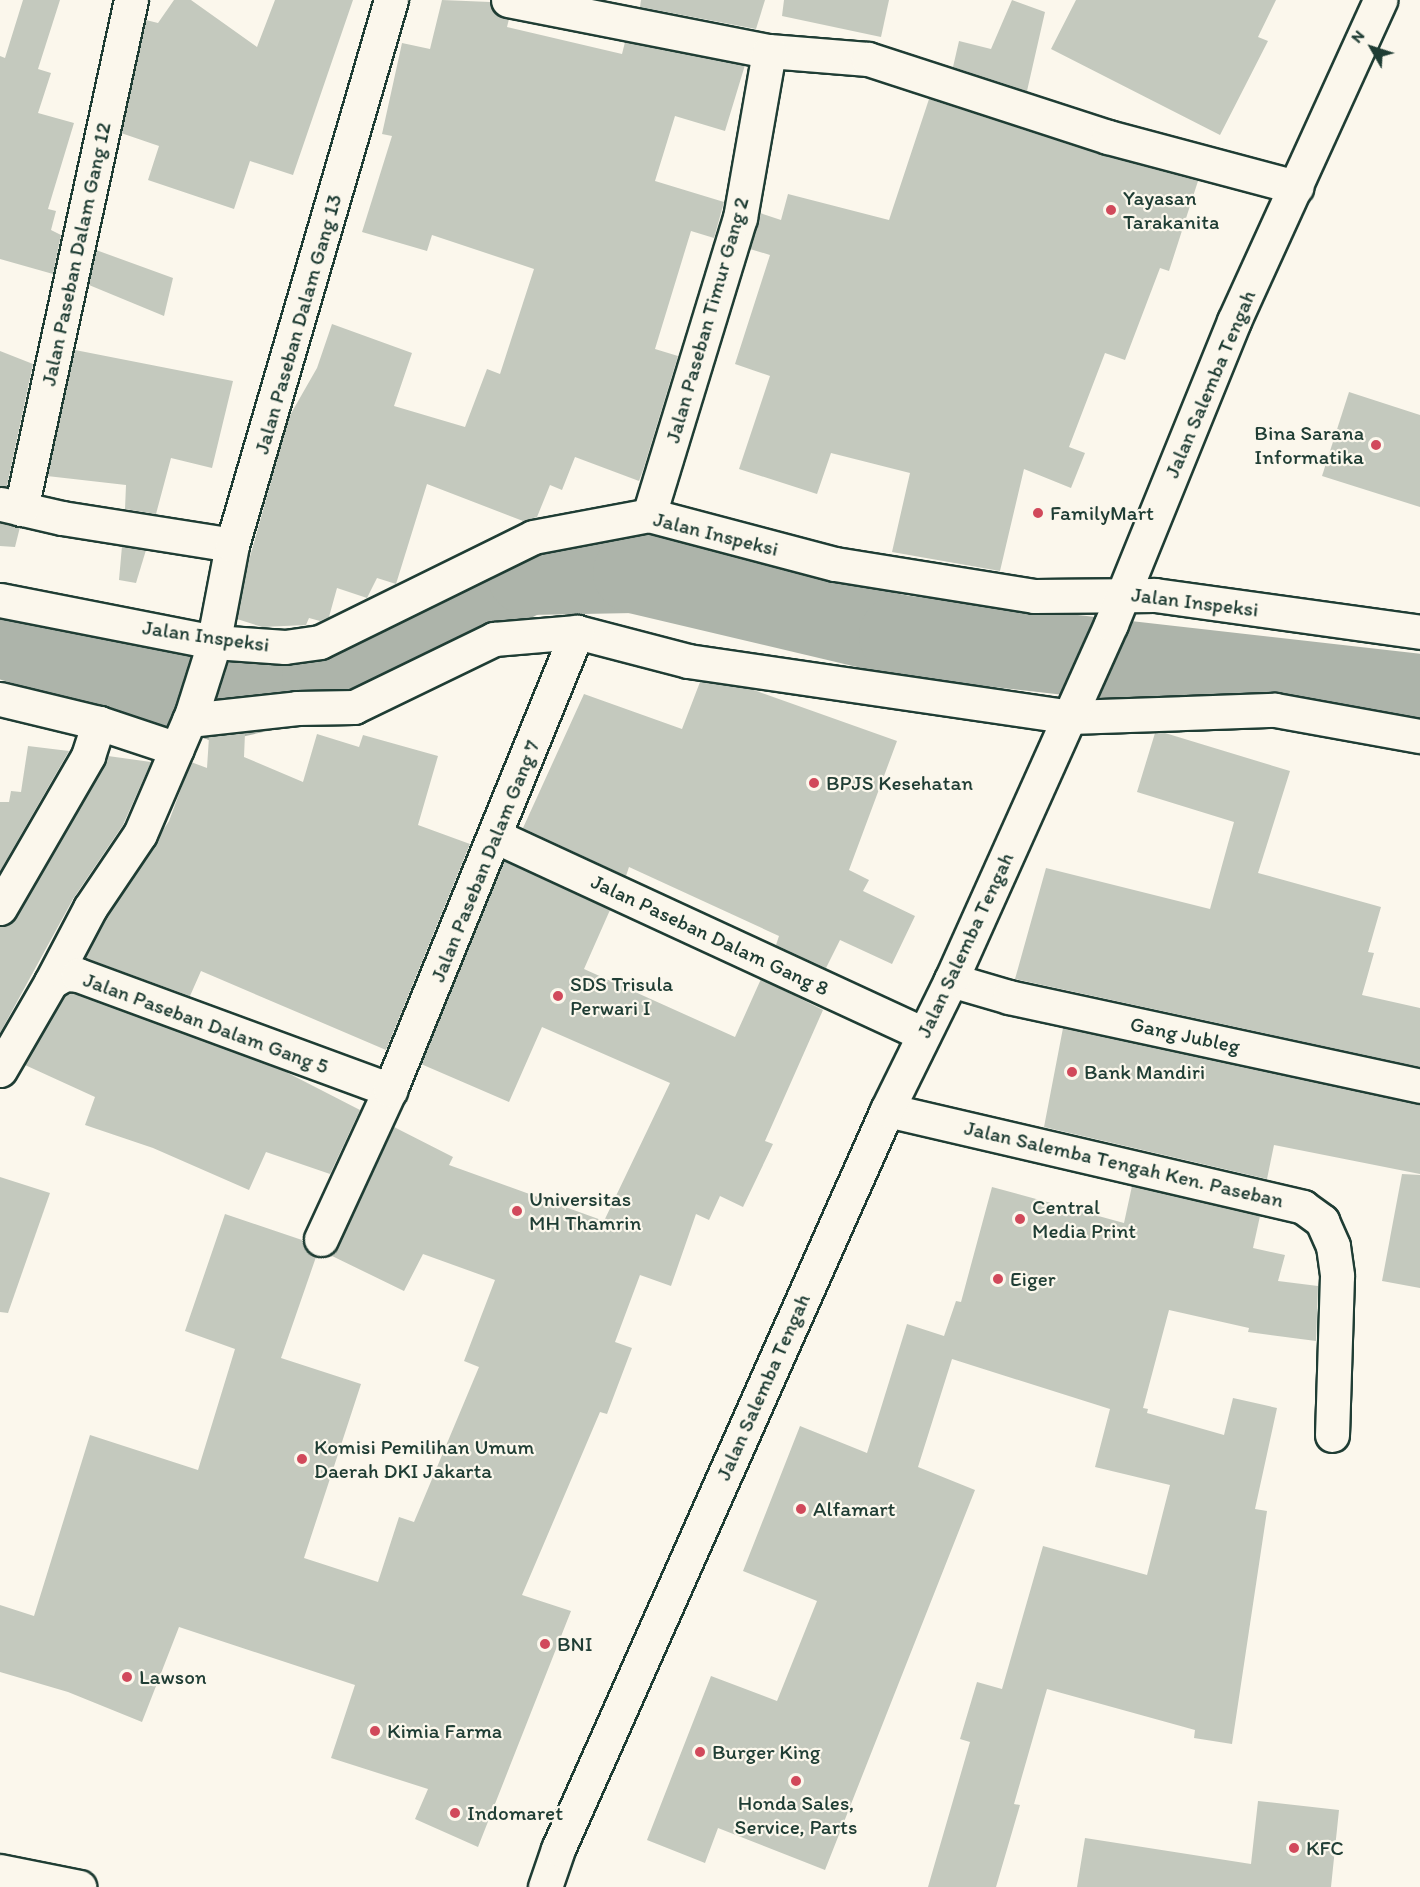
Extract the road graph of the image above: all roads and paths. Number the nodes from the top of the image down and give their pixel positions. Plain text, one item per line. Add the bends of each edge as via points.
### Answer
1 (131, 0) edge
2 (391, 0) edge
3 (508, 0) edge
4 (1380, 0) edge
5 (769, 51) junction
6 (1296, 187) junction
7 (11, 506) edge
8 (649, 515) junction
9 (232, 545) junction
10 (1123, 593) junction
11 (0, 600) edge
12 (577, 632) junction
13 (1420, 632) edge
14 (213, 646) junction
15 (0, 699) edge
16 (1073, 709) junction
17 (99, 723) junction
18 (186, 727) junction
19 (1420, 736) edge
20 (496, 837) junction
21 (0, 908) edge
22 (951, 980) junction
23 (51, 982) junction
24 (924, 1034) junction
25 (0, 1070) edge
26 (1420, 1086) edge
27 (390, 1090) junction
28 (886, 1110) junction
29 (321, 1239) dead end
30 (1332, 1435) dead end
31 (0, 1871) edge
32 (79, 1887) edge
33 (544, 1887) edge

1 - 7 street, Jalan Paseban Dalam Gang 12
2 - 9 street, Jalan Paseban Dalam Gang 13
3 - 5 street
4 - 6 street, Jalan Salemba Tengah
5 - 6 street via 868,59 1108,137
5 - 8 street, Jalan Paseban Timur Gang 2 via 740,218
6 - 10 street, Jalan Salemba Tengah via 1234,321
7 - 9 street
8 - 10 street, Jalan Inspeksi via 847,566 1035,596
8 - 14 street, Jalan Inspeksi via 534,537 320,642 285,647
9 - 14 street, Jalan Paseban Dalam Gang 13
10 - 13 street, Jalan Inspeksi
10 - 16 street, Jalan Salemba Tengah
11 - 14 street, Jalan Inspeksi
12 - 16 street via 688,661
12 - 18 street via 494,639 354,707 297,708
12 - 20 street, Jalan Paseban Dalam Gang 7
14 - 18 street, Jalan Paseban Dalam Gang 13
15 - 17 street
16 - 19 street via 1275,710
16 - 22 street, Jalan Salemba Tengah
17 - 18 street
17 - 21 street via 88,756
18 - 23 street, Jalan Paseban Dalam Gang 13 via 140,834 90,908
20 - 24 street, Jalan Paseban Dalam Gang 8
20 - 27 street, Jalan Paseban Dalam Gang 7
22 - 24 street, Jalan Salemba Tengah
22 - 26 street, Gang Jubleg
23 - 25 street, Jalan Paseban Dalam Gang 5
23 - 27 street, Jalan Paseban Dalam Gang 5 via 65,974 78,975
24 - 28 street, Jalan Salemba Tengah
27 - 29 street, Jalan Paseban Dalam Gang 7
28 - 30 street, Jalan Salemba Tengah Ken. Paseban via 1304,1207 1322,1221 1335,1256
28 - 33 street, Jalan Salemba Tengah via 562,1838
31 - 32 street

